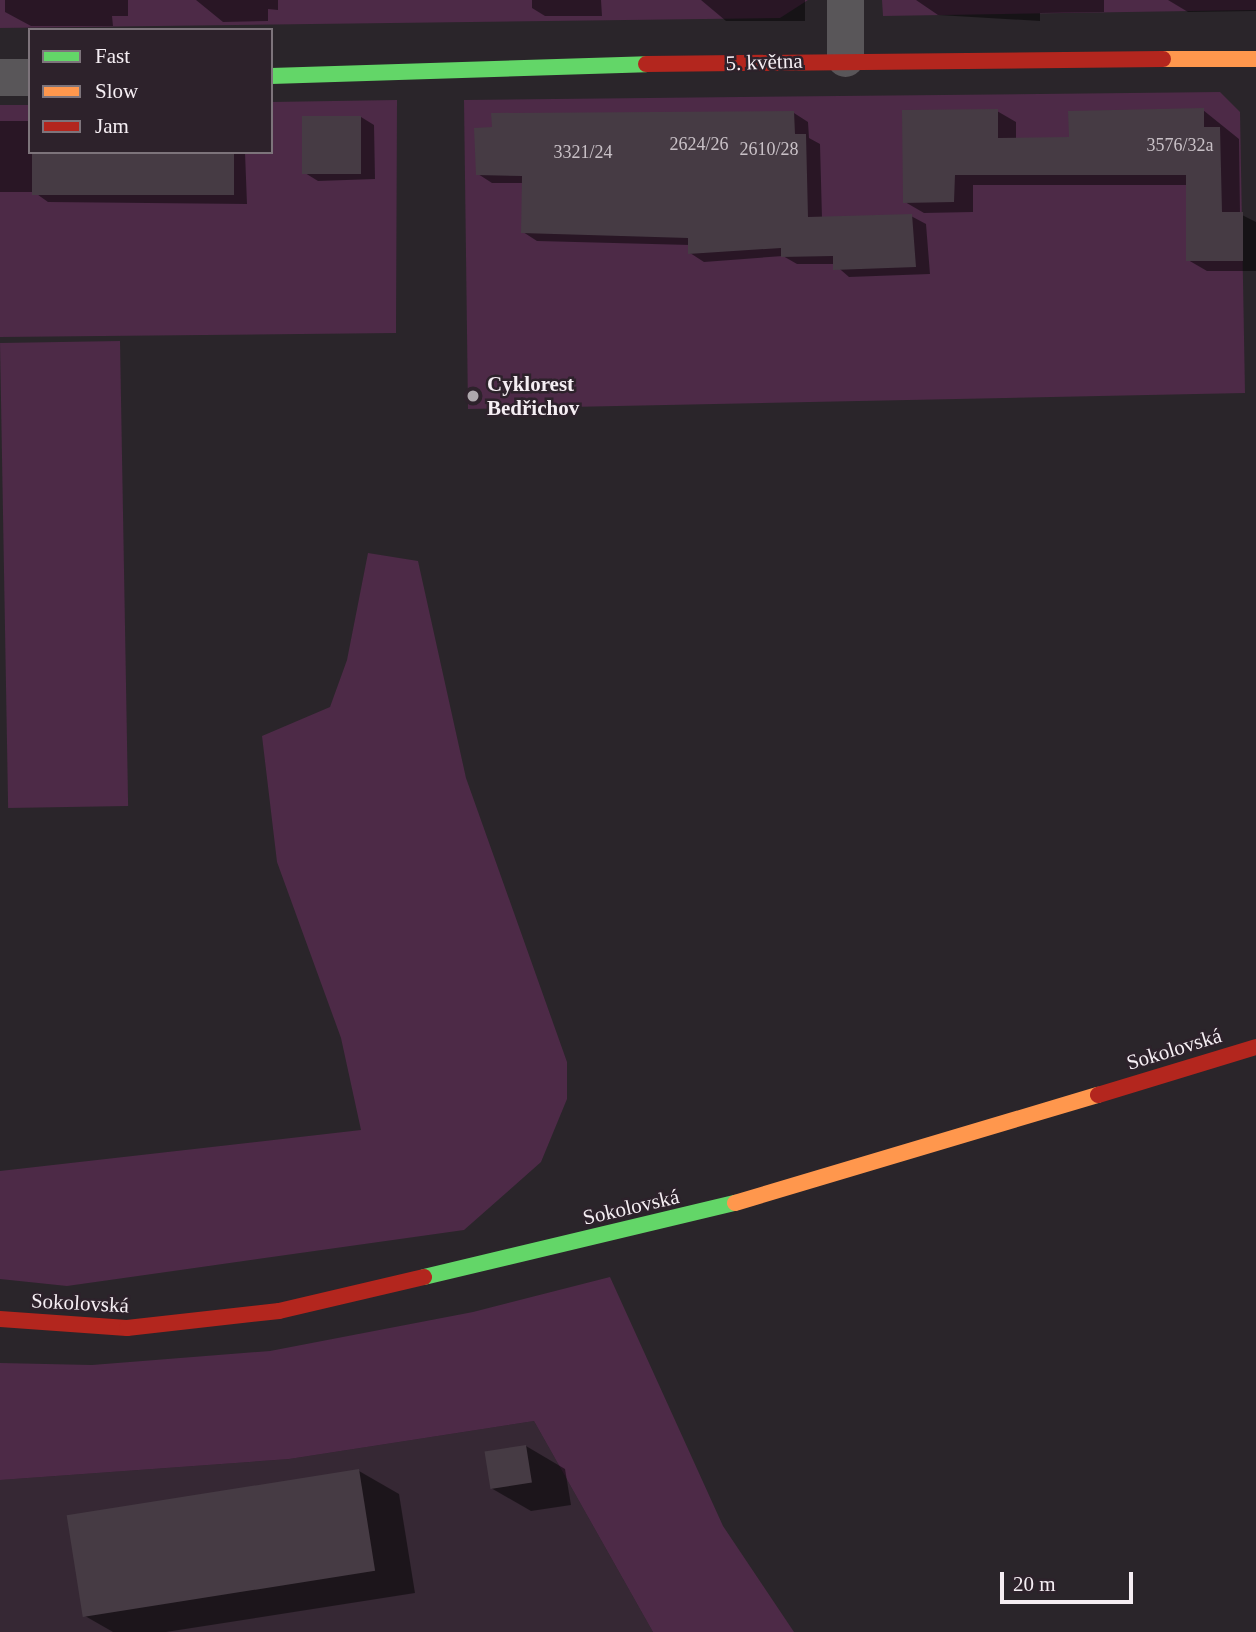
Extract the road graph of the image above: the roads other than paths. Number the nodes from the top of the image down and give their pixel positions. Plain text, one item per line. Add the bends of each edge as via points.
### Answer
1 (845, 0) edge
2 (845, 58) junction
3 (1256, 59) edge
4 (273, 76) edge
5 (0, 77) edge
6 (28, 77) edge
7 (1256, 1047) edge
8 (0, 1319) edge

1 - 2 street
2 - 3 street, 5. května
2 - 4 street, 5. května
5 - 6 street
7 - 8 street, Sokolovská via 726,1206 279,1311 127,1328

